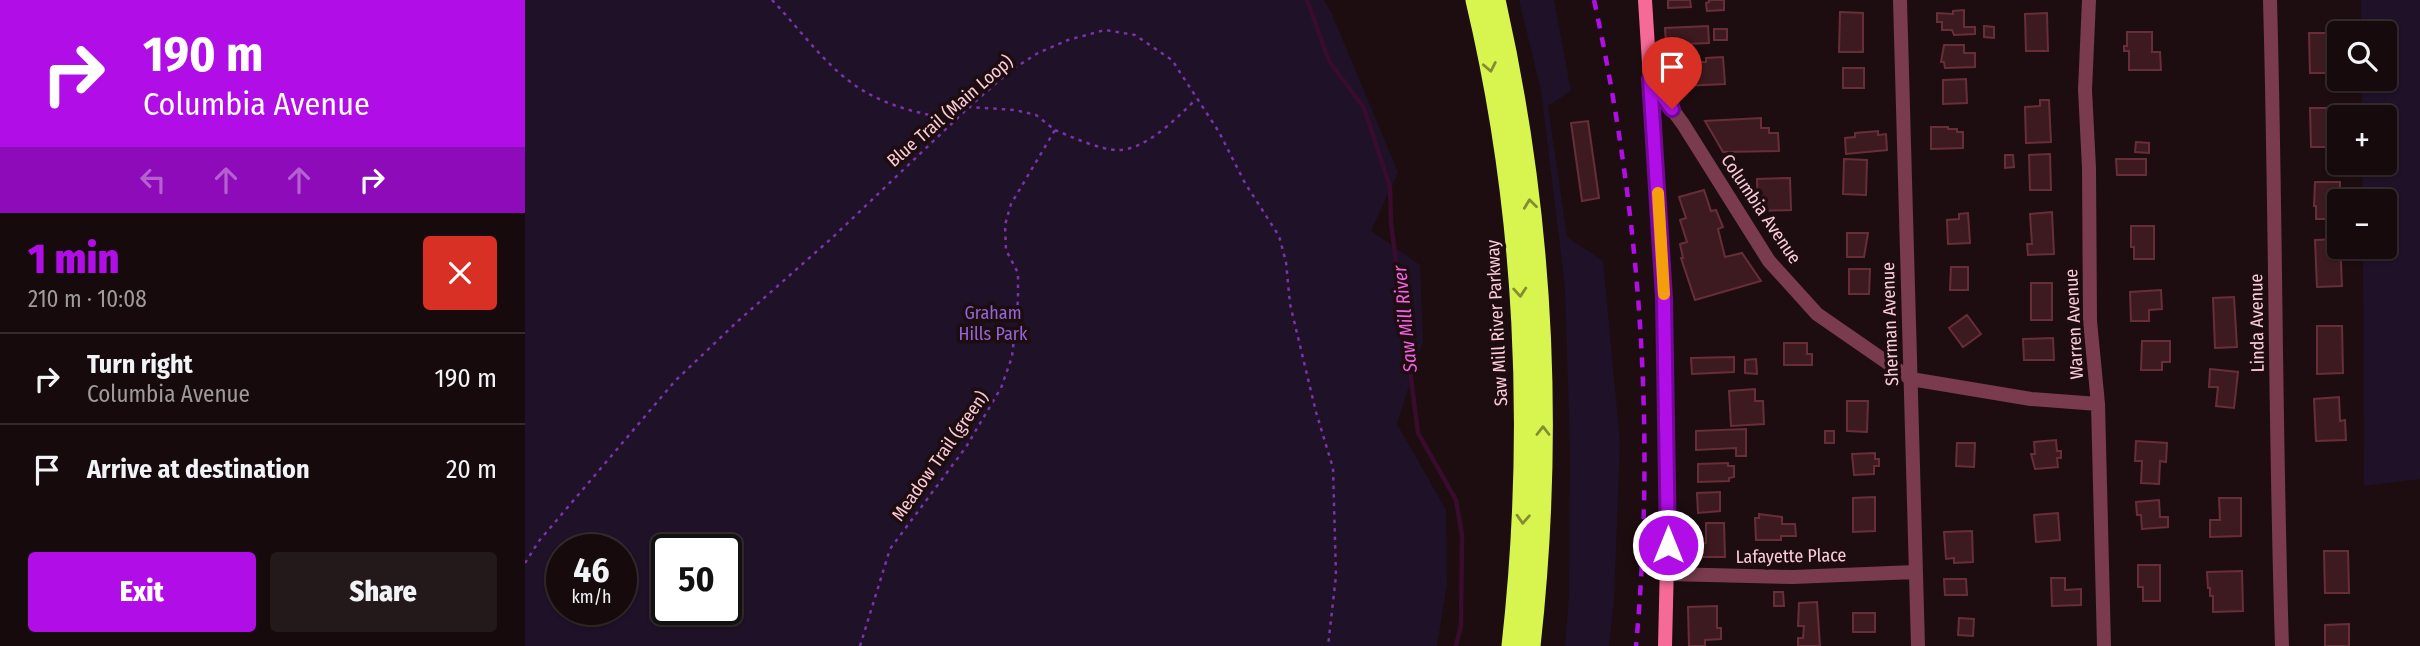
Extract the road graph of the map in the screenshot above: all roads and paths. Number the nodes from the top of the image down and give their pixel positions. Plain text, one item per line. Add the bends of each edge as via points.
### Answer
1 (772, 0) edge
2 (1476, 0) edge
3 (1495, 0) edge
4 (1645, 0) edge
5 (1900, 0) edge
6 (2089, 0) edge
7 (2270, 0) edge
8 (1650, 79) junction
9 (1196, 99) junction
10 (969, 107) junction
11 (955, 120) junction
12 (1055, 130) junction
13 (1911, 379) junction
14 (2098, 404) junction
15 (525, 563) edge
16 (1915, 572) junction
17 (1667, 574) junction
18 (860, 646) edge
19 (1328, 646) edge
20 (1513, 646) edge
21 (1530, 646) edge
22 (1665, 646) edge
23 (1918, 646) edge
24 (2104, 646) edge
25 (2281, 646) edge

1 - 11 path via 844,77 862,90 920,114
2 -> 20 highway, Saw Mill River Parkway via 1506,161 1523,325 1525,471
21 -> 3 highway via 1542,494 1540,317 1528,183
4 - 8 main road
5 - 13 street, Sherman Avenue
6 - 14 street, Warren Avenue via 2085,90 2090,321
7 - 25 street, Linda Avenue
8 - 13 street, Columbia Avenue via 1769,261 1817,314
8 - 17 main road via 1664,298
9 - 10 path, Blue Trail (Main Loop) via 1172,60 1135,35 1105,30 1038,53
9 - 12 path via 1167,128 1118,150
9 - 19 path, Blue Trail (Main Loop) via 1279,236 1286,262 1290,303 1333,468 1336,576
10 - 11 path, Blue Trail (Main Loop)
10 - 12 path via 1037,115
11 - 15 path, Blue Trail (Main Loop) via 675,381
12 - 18 path, Meadow Trail (green) via 1011,204 1005,225 1006,250 1018,273 1018,300 1012,356 1001,388 966,447 890,549
13 - 14 street, Columbia Avenue via 2031,399
13 - 16 street, Sherman Avenue
14 - 24 street, Warren Avenue
16 - 17 street, Lafayette Place via 1793,577
16 - 23 street, Sherman Avenue
17 - 22 main road

